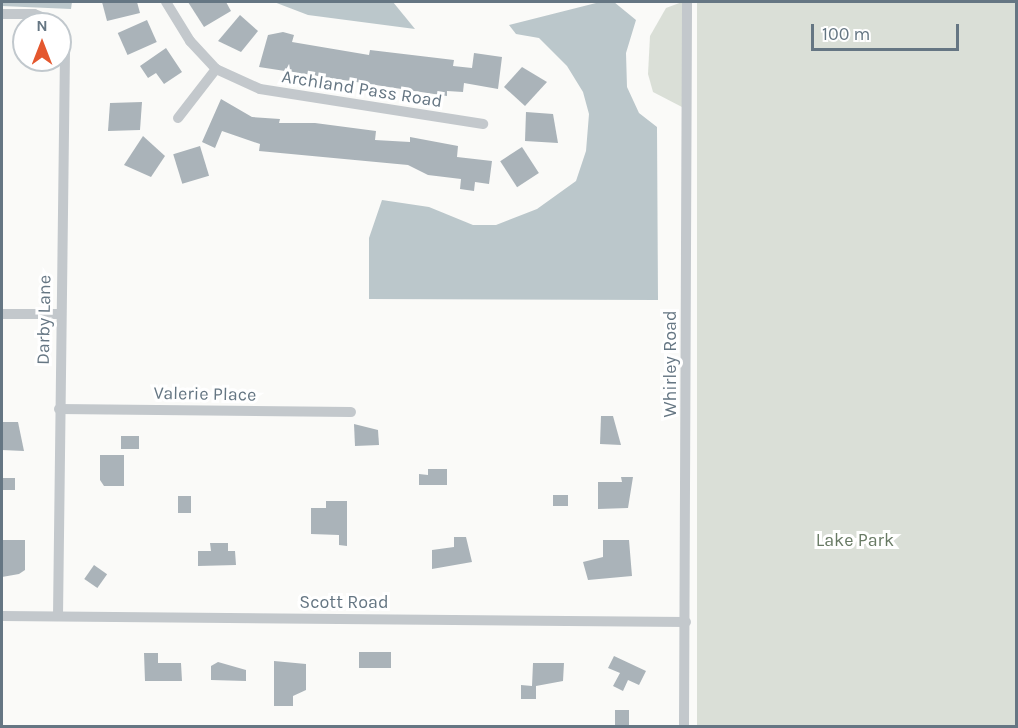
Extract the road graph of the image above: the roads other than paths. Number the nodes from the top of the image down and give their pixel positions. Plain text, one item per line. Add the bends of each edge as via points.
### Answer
1 (166, 2) edge
2 (687, 2) edge
3 (216, 69) junction
4 (65, 72) edge
5 (178, 118) dead end
6 (483, 124) dead end
7 (2, 314) edge
8 (61, 314) junction
9 (59, 409) junction
10 (351, 412) dead end
11 (2, 616) edge
12 (58, 616) junction
13 (686, 622) junction
14 (684, 726) edge

1 - 3 street, Archland Pass Road via 190,41
2 - 13 street, Whirley Road
3 - 5 street
3 - 6 street, Archland Pass Road via 293,98
4 - 8 street, Darby Lane
7 - 8 street
8 - 9 street, Darby Lane
9 - 10 street, Valerie Place
9 - 12 street, Darby Lane
11 - 12 street, Scott Road
12 - 13 street, Scott Road
13 - 14 street, Whirley Road

